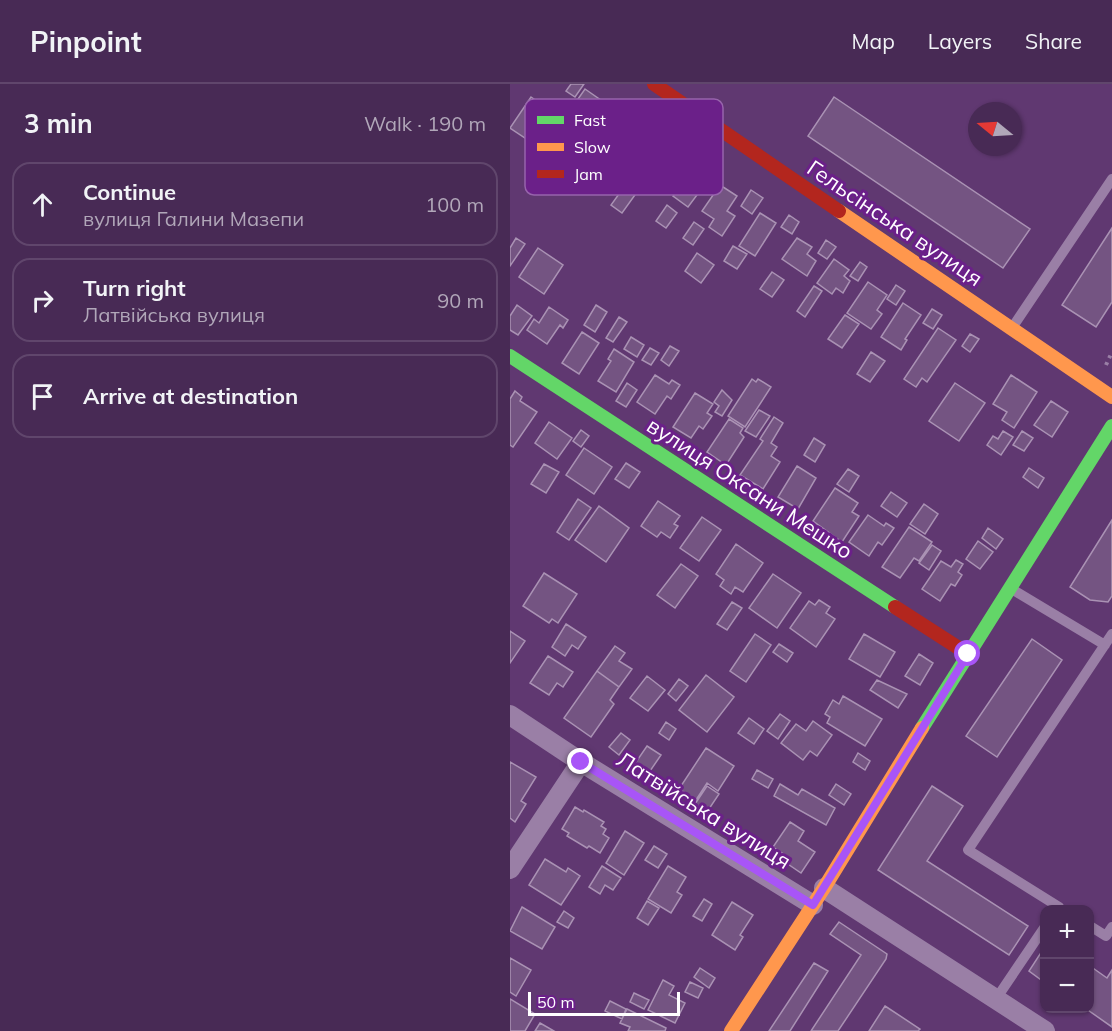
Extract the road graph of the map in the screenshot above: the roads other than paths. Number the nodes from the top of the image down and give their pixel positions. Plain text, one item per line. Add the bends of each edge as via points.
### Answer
1 (654, 84) edge
2 (683, 99) edge
3 (723, 126) edge
4 (1112, 179) edge
5 (1012, 329) junction
6 (510, 356) edge
7 (1112, 397) edge
8 (1112, 426) edge
9 (1010, 588) junction
10 (1112, 634) edge
11 (1105, 645) junction
12 (968, 654) junction
13 (510, 715) edge
14 (581, 762) junction
15 (510, 869) edge
16 (819, 897) junction
17 (1053, 905) edge
18 (1112, 927) edge
19 (1094, 929) edge
20 (1040, 934) edge
21 (996, 999) junction
22 (731, 1031) edge
23 (1045, 1031) edge

1 - 2 street, Гельсінська вулиця
3 - 5 street, Гельсінська вулиця
4 - 5 lane
5 - 7 street, Гельсінська вулиця
6 - 12 street, вулиця Оксани Мешко
8 - 9 street
9 - 11 lane
9 - 12 street
10 - 11 lane
11 - 17 lane via 968,850
12 - 16 street
13 - 14 street, Латвійська вулиця
14 - 15 street
14 - 16 street, Латвійська вулиця
16 - 21 street, Латвійська вулиця
16 - 22 street
18 - 19 lane via 1106,936
20 - 21 lane
21 - 23 street, Латвійська вулиця

